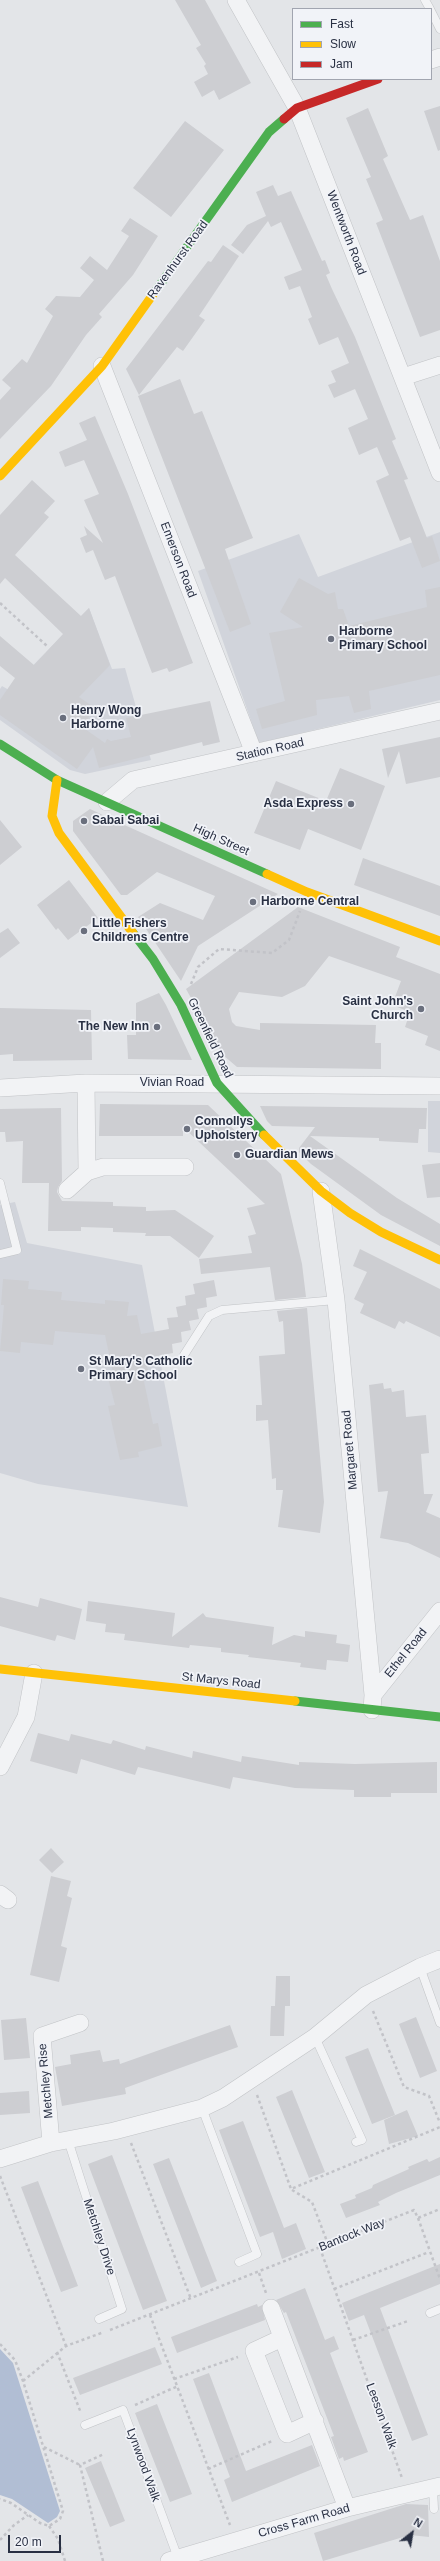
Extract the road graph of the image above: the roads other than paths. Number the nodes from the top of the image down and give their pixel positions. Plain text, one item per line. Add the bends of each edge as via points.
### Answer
1 (236, 0) edge
2 (432, 14) edge
3 (440, 29) edge
4 (375, 80) edge
5 (297, 108) junction
6 (440, 365) edge
7 (102, 366) junction
8 (403, 377) junction
9 (440, 473) edge
10 (0, 476) edge
11 (440, 711) edge
12 (0, 744) edge
13 (254, 753) junction
14 (57, 780) junction
15 (107, 802) junction
16 (440, 942) edge
17 (86, 1082) junction
18 (218, 1083) junction
19 (440, 1086) edge
20 (0, 1088) edge
21 (185, 1167) dead end
22 (87, 1172) junction
23 (0, 1183) edge
24 (67, 1190) dead end
25 (321, 1191) junction
26 (0, 1254) edge
27 (440, 1260) edge
28 (336, 1300) junction
29 (184, 1354) dead end
30 (440, 1611) edge
31 (0, 1669) edge
32 (34, 1673) junction
33 (372, 1702) junction
34 (440, 1717) edge
35 (0, 1767) edge
36 (440, 1959) edge
37 (420, 1967) junction
38 (80, 2023) dead end
39 (440, 2023) edge
40 (315, 2037) junction
41 (202, 2108) junction
42 (68, 2140) junction
43 (356, 2142) dead end
44 (50, 2143) junction
45 (0, 2159) edge
46 (239, 2262) dead end
47 (271, 2308) dead end
48 (440, 2309) edge
49 (430, 2313) dead end
50 (99, 2319) dead end
51 (282, 2338) junction
52 (315, 2421) junction
53 (86, 2425) road end
54 (436, 2486) edge
55 (347, 2508) junction
56 (434, 2509) dead end
57 (173, 2559) edge

1 - 5 street, Wentworth Road
2 - 3 lane
4 - 5 street, Ravenhurst Road
5 - 7 street, Ravenhurst Road via 269,132
5 - 8 street, Wentworth Road
6 - 8 street
7 - 10 street, Ravenhurst Road
7 - 13 street, Emerson Road
8 - 9 street, Wentworth Road
11 - 13 street, Station Road
12 - 14 street, High Street
13 - 15 street, Station Road via 133,780
14 - 15 street, High Street
14 - 18 street, Greenfield Road via 52,816 59,833 153,959 181,1005
15 - 16 street, High Street via 307,892
17 - 18 street, Vivian Road
17 - 20 street, Vivian Road
17 - 22 street
18 - 19 street, Vivian Road
18 - 25 street, Greenfield Road via 253,1125
21 - 22 street via 103,1168
22 - 24 street
23 - 26 lane via 17,1250
25 - 27 street, Greenfield Road via 350,1213 382,1232
25 - 28 street, Margaret Road
28 - 29 lane via 222,1310 210,1316
28 - 33 street, Margaret Road
30 - 33 street, Ethel Road
31 - 32 street, St Marys Road
32 - 33 street, St Marys Road
32 - 35 street via 26,1717
33 - 34 street, St Marys Road
36 - 37 street
37 - 39 lane
37 - 40 street via 366,1996
38 - 44 street, Metchley Rise via 42,2036
40 - 41 street via 223,2098
40 - 43 lane via 362,2140
41 - 42 street
41 - 46 lane via 257,2254
42 - 44 street
42 - 50 lane, Metchley Drive via 122,2308
44 - 45 street
47 - 51 street
48 - 49 lane
51 - 52 street
51 - 52 street via 254,2351 287,2434
52 - 55 street
53 - 57 lane, Lynwood Walk via 123,2410
54 - 55 street, Cross Farm Road
54 - 56 lane
55 - 57 street, Cross Farm Road

